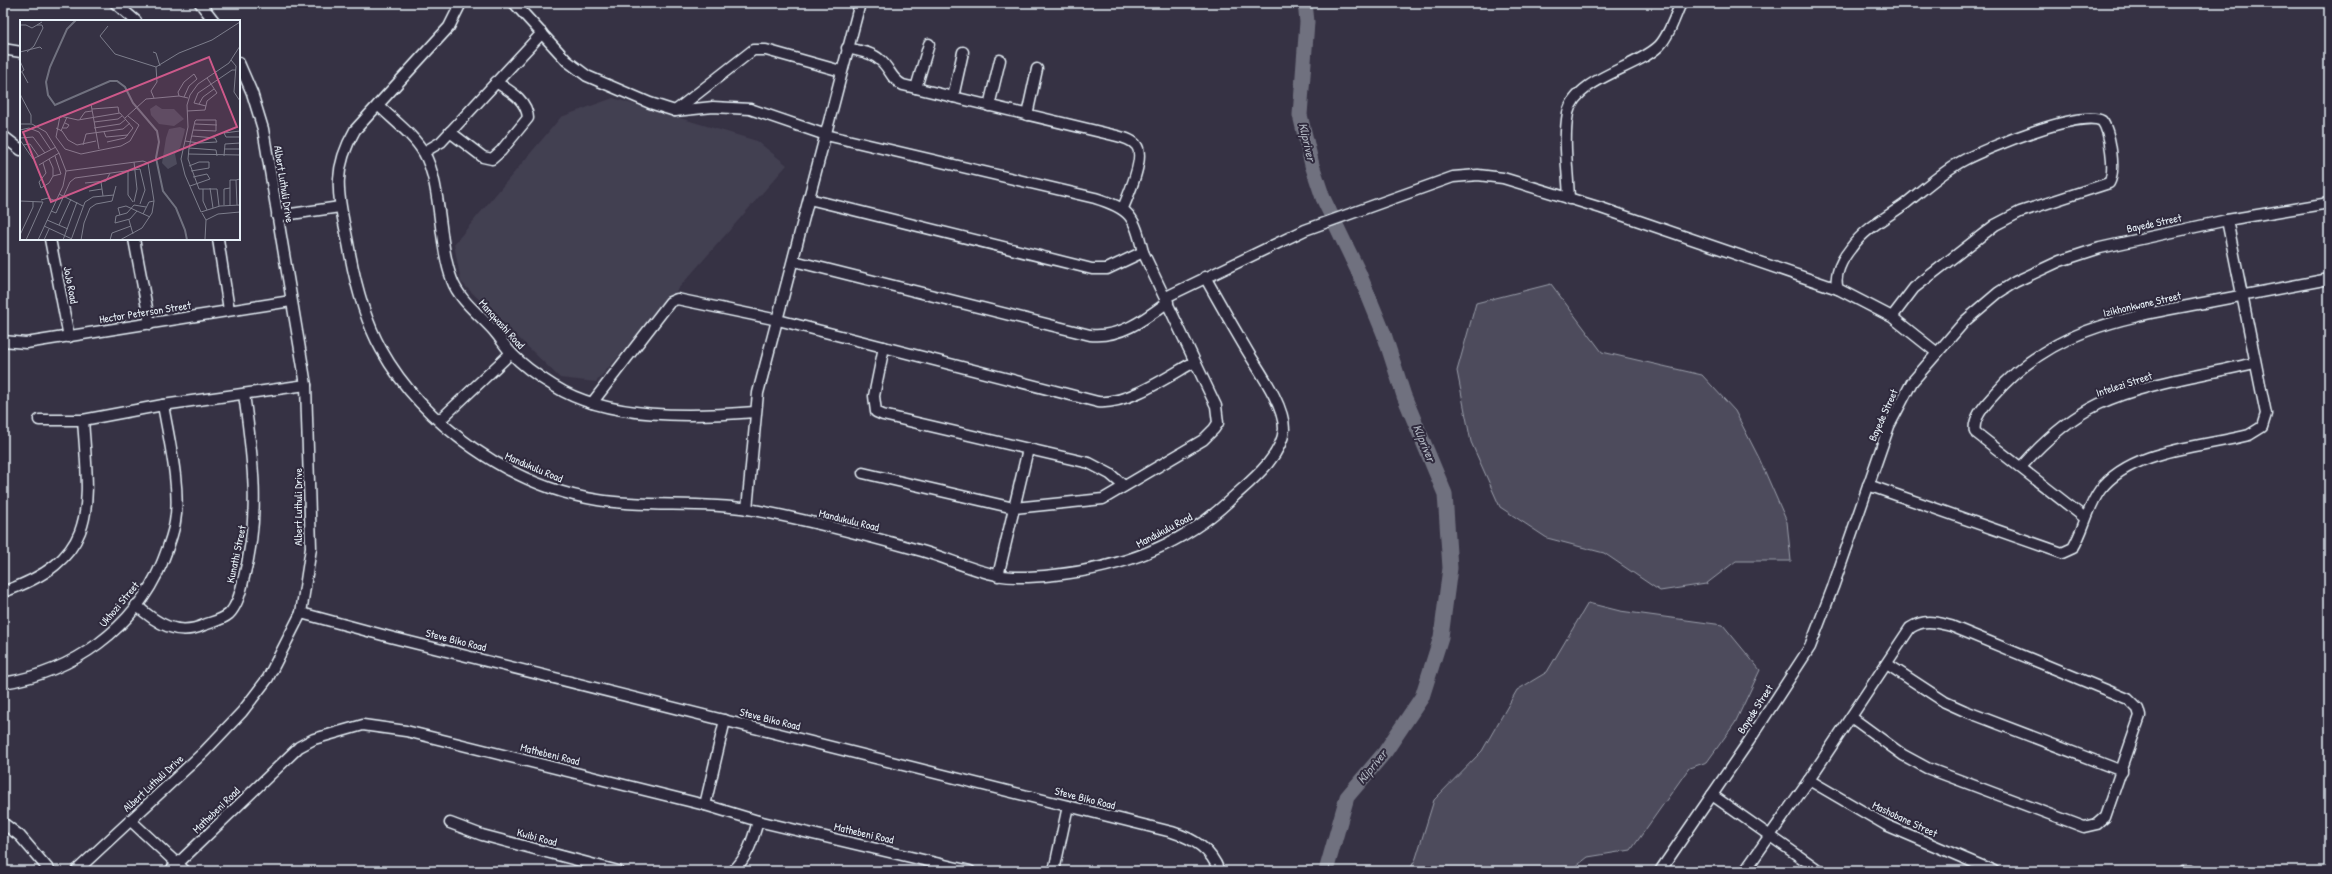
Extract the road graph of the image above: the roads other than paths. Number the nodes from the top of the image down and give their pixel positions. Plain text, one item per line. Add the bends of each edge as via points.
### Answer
1 (115, 3) edge
2 (200, 3) edge
3 (461, 3) edge
4 (514, 3) edge
5 (860, 3) edge
6 (1681, 3) edge
7 (135, 20) edge
8 (213, 20) edge
9 (542, 33) junction
10 (929, 44) dead end
11 (847, 48) junction
12 (3, 49) edge
13 (20, 52) edge
14 (963, 52) dead end
15 (1000, 60) dead end
16 (240, 65) edge
17 (1037, 69) dead end
18 (841, 72) junction
19 (496, 82) junction
20 (916, 88) junction
21 (953, 97) junction
22 (378, 105) junction
23 (989, 106) junction
24 (675, 111) junction
25 (1027, 115) junction
26 (450, 132) junction
27 (826, 135) junction
28 (3, 136) edge
29 (20, 149) edge
30 (424, 152) junction
31 (1569, 198) junction
32 (809, 199) junction
33 (2329, 203) edge
34 (340, 207) junction
35 (1123, 208) junction
36 (277, 216) junction
37 (2227, 220) junction
38 (50, 240) edge
39 (134, 240) edge
40 (218, 240) edge
41 (1143, 252) junction
42 (794, 261) junction
43 (1205, 277) junction
44 (2329, 279) edge
45 (1838, 289) junction
46 (2242, 296) junction
47 (1167, 299) junction
48 (292, 301) junction
49 (230, 310) junction
50 (1892, 317) junction
51 (778, 320) junction
52 (150, 324) junction
53 (69, 337) junction
54 (3, 341) edge
55 (884, 347) junction
56 (1936, 352) junction
57 (511, 353) junction
58 (1194, 362) junction
59 (2254, 363) junction
60 (306, 385) junction
61 (244, 394) junction
62 (592, 403) junction
63 (163, 406) junction
64 (755, 412) junction
65 (39, 420) dead end
66 (83, 420) junction
67 (440, 420) junction
68 (1028, 449) junction
69 (2021, 467) junction
70 (863, 473) dead end
71 (1868, 485) junction
72 (1124, 486) junction
73 (1014, 508) junction
74 (747, 509) junction
75 (2085, 518) junction
76 (998, 576) junction
77 (3, 592) edge
78 (136, 605) junction
79 (301, 613) junction
80 (1887, 664) junction
81 (3, 683) edge
82 (1851, 717) junction
83 (725, 720) junction
84 (2122, 771) junction
85 (1809, 780) junction
86 (1712, 795) junction
87 (705, 805) junction
88 (1068, 806) junction
89 (130, 820) junction
90 (758, 820) junction
91 (3, 823) edge
92 (450, 823) dead end
93 (1769, 836) junction
94 (182, 867) edge
95 (50, 871) edge
96 (76, 871) edge
97 (170, 871) edge
98 (618, 871) edge
99 (733, 871) edge
100 (969, 871) edge
101 (1054, 871) edge
102 (1219, 871) edge
103 (1660, 871) edge
104 (1745, 871) edge
105 (1820, 871) edge
106 (1994, 871) edge
107 (2183, 871) edge
108 (2191, 871) edge

1 - 7 street
2 - 8 street
3 - 22 street, Mandukulu Road via 449,27
4 - 9 street
5 - 11 street
6 - 31 street via 1661,44 1655,50 1593,82 1574,100 1568,112 1567,130
9 - 19 street
9 - 24 street via 567,61 587,76 650,104
10 - 20 street
11 - 18 street
11 - 20 street via 876,57 896,82
12 - 13 street
14 - 21 street
15 - 23 street
16 - 36 street, Albert Luthuli Drive via 263,129
17 - 25 street
18 - 24 street via 766,50 753,50
18 - 27 street
19 - 26 street
19 - 26 street via 521,101 528,115 527,122 501,151 492,159 483,157
20 - 21 street
21 - 23 street
22 - 30 street, Manqwashi Road
22 - 34 street, Mandukulu Road via 355,130 345,146 337,180
23 - 25 street
24 - 27 street via 698,108 750,109
25 - 35 street via 1121,137 1136,145 1139,160
26 - 30 street via 441,142
27 - 32 street
27 - 35 street via 1095,198
28 - 29 street
30 - 57 street, Manqwashi Road via 434,184 452,280 458,291
31 - 43 street via 1503,178 1478,174 1453,177 1305,230
31 - 45 street
32 - 41 street via 1092,269 1107,269
32 - 42 street
33 - 37 street, Bayede Street
34 - 36 street
34 - 67 street, Mandukulu Road via 360,298 379,344 400,377
35 - 41 street via 1137,228
36 - 48 street, Albert Luthuli Drive
37 - 46 street
37 - 56 street, Bayede Street via 2100,248 2045,267 1998,293 1965,321
38 - 53 street, JoJo Road
39 - 52 street
40 - 49 street
41 - 47 street
42 - 47 street via 1096,335 1126,329 1140,322
42 - 51 street
43 - 47 street
43 - 76 street, Mandukulu Road via 1266,382 1282,417 1284,431 1273,455 1265,466 1207,520 1144,555 1097,569 1035,577
44 - 46 street, Izikhonkwane Street
45 - 50 street
45 - 50 street via 1836,279 1851,247 1878,222 1962,160 2074,119 2088,117 2102,121 2108,134 2110,148 2112,175 2109,183 2020,212 1995,225 1914,288
46 - 59 street
46 - 69 street, Izikhonkwane Street via 2122,318 2060,342 2045,351 2011,378 1986,405 1974,427 1977,434
47 - 58 street
48 - 49 street, Hector Peterson Street
48 - 60 street, Albert Luthuli Drive
49 - 52 street, Hector Peterson Street
50 - 56 street
51 - 55 street
51 - 62 street via 673,299
51 - 64 street via 766,359
52 - 53 street, Hector Peterson Street
53 - 54 street, Hector Peterson Street via 26,343
55 - 58 street via 1107,403 1128,397
55 - 68 street via 874,396 876,412
56 - 71 street, Bayede Street via 1912,382 1888,426
57 - 62 street, Manqwashi Road via 554,386
57 - 67 street
58 - 72 street via 1216,406 1216,426 1203,440
59 - 69 street, Intelezi Street via 2134,391 2098,404 2068,423
59 - 75 street via 2265,407 2266,419 2262,427 2249,435 2167,452 2134,464 2105,484
60 - 61 street
60 - 79 street, Albert Luthuli Drive via 311,548
61 - 63 street
61 - 78 street, Kunathi Street via 251,444 254,527 244,578 232,610 222,618 190,630 181,630 153,620
62 - 64 street, Manqwashi Road via 658,413
63 - 66 street
63 - 78 street, Ukhozi Street via 173,468 175,522 158,571
64 - 74 street
65 - 66 street
66 - 77 street via 87,495 85,517 76,540 53,569 25,585
67 - 74 street, Mandukulu Road via 499,466 564,493 607,502
68 - 72 street via 1089,463 1110,474
68 - 73 street
69 - 75 street
70 - 73 street
71 - 75 street via 2057,552 2066,552 2072,548
71 - 86 street, Bayede Street via 1810,647
72 - 73 street via 1103,499
73 - 76 street
74 - 76 street, Mandukulu Road via 909,548
78 - 81 street, Ukhozi Street via 116,629 86,654 55,669
79 - 83 street, Steve Biko Road
79 - 89 street, Albert Luthuli Drive via 268,678 246,707 204,752
80 - 82 street
80 - 84 street via 1945,702
80 - 84 street via 1910,628 1920,622 1929,621 1951,626 2128,699 2138,709 2140,716
82 - 84 street via 1903,755 1927,768 2078,827 2092,826 2105,817
82 - 85 street
83 - 87 street
83 - 88 street, Steve Biko Road
85 - 93 street
85 - 106 street, Mashobane Street via 1892,828
86 - 93 street
86 - 103 street, Bayede Street
87 - 90 street, Mathebeni Road
87 - 94 street, Mathebeni Road via 406,731 363,725 314,739 299,747
88 - 101 street
88 - 102 street, Steve Biko Road via 1188,838 1209,853
89 - 94 street
89 - 96 street, Albert Luthuli Drive
90 - 99 street via 743,861
90 - 100 street, Mathebeni Road
91 - 95 street via 20,836
92 - 98 street, Kwibi Road via 482,835
93 - 104 street
93 - 105 street
94 - 97 street, Mathebeni Road
107 - 108 street

